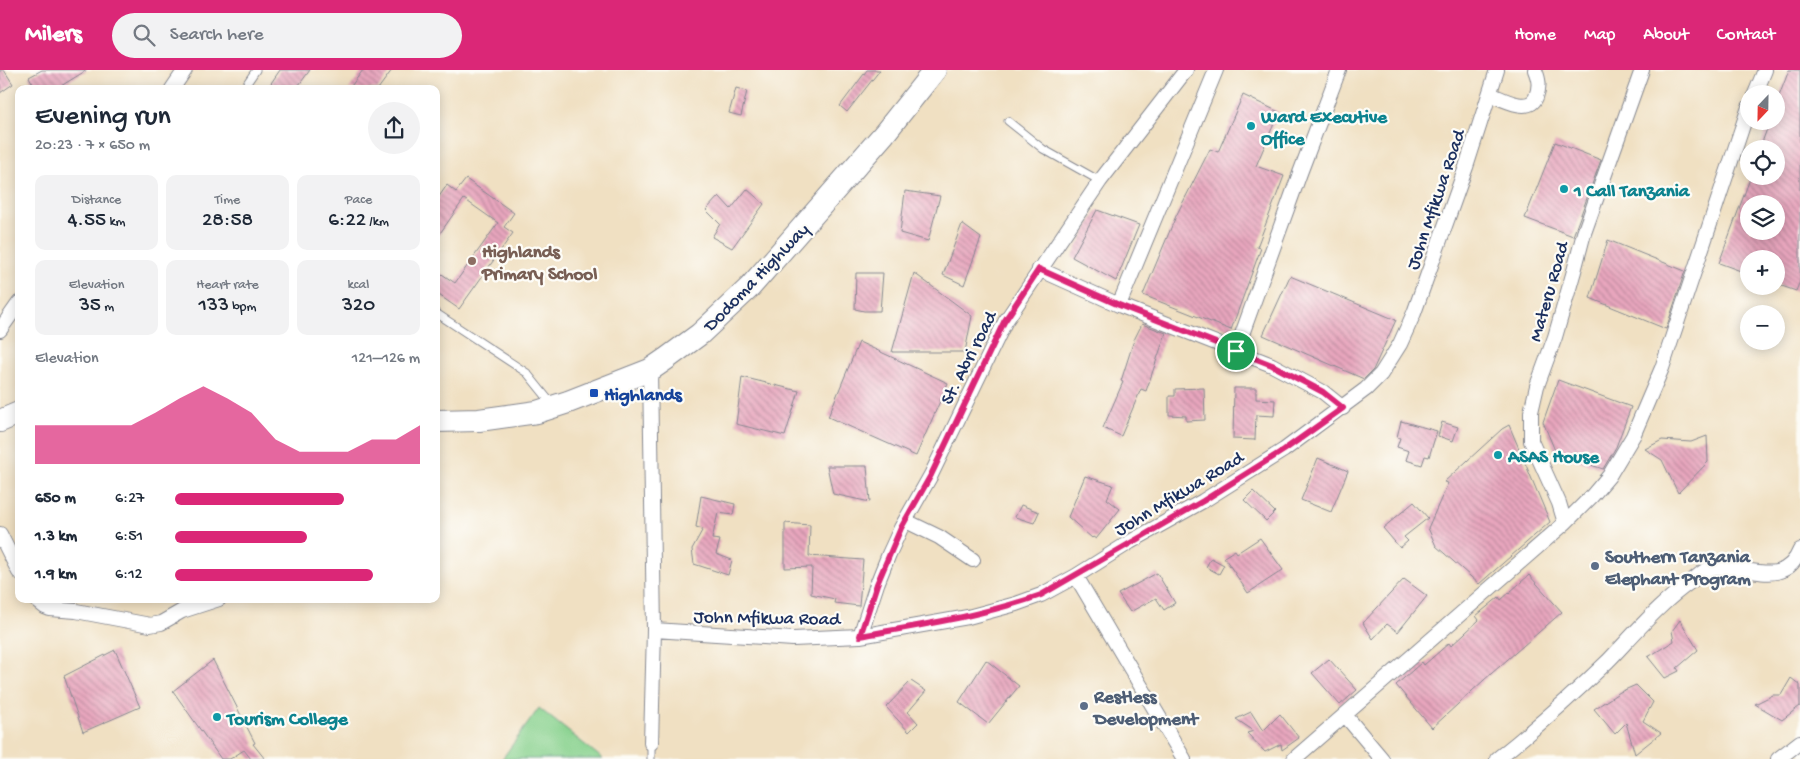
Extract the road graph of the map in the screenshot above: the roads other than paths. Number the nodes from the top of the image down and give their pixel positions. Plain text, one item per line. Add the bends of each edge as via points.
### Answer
1 (185, 70) edge
2 (256, 70) edge
3 (935, 70) edge
4 (1186, 70) edge
5 (1216, 70) edge
6 (1339, 70) edge
7 (1498, 70) edge
8 (1535, 70) edge
9 (1642, 70) edge
10 (1765, 70) edge
11 (175, 85) edge
12 (246, 85) edge
13 (1759, 85) edge
14 (1490, 94) junction
15 (1008, 120) dead end
16 (1741, 130) edge
17 (1100, 181) junction
18 (1039, 269) junction
19 (1119, 305) junction
20 (15, 309) edge
21 (440, 316) edge
22 (0, 330) edge
23 (1236, 351) junction
24 (650, 370) junction
25 (554, 407) junction
26 (1343, 408) junction
27 (15, 415) edge
28 (0, 421) edge
29 (440, 421) edge
30 (906, 521) junction
31 (1565, 522) junction
32 (0, 534) edge
33 (1800, 550) edge
34 (973, 560) dead end
35 (15, 564) edge
36 (1076, 576) junction
37 (40, 603) edge
38 (207, 603) edge
39 (654, 630) junction
40 (860, 636) junction
41 (1345, 715) junction
42 (1800, 742) edge
43 (651, 743) joint
44 (651, 759) edge
45 (1184, 759) edge
46 (1294, 759) edge
47 (1382, 759) edge
48 (1497, 759) edge
49 (1778, 759) edge

1 - 11 street
2 - 12 lane
3 - 24 highway, Dodoma Highway via 884,134 750,287 700,334
4 - 17 street, St. Abri road
5 - 19 street
6 - 23 street
7 - 14 street, John Mfikwa Road
8 - 14 street via 1540,88 1530,105 1524,106
9 - 31 street, Materu Road via 1584,233 1531,412 1532,441
10 - 13 street
14 - 26 street, John Mfikwa Road via 1424,285 1400,344 1366,390
15 - 17 lane via 1043,150
16 - 31 street via 1662,368 1633,436 1609,476
17 - 18 street, St. Abri road
18 - 19 street
18 - 30 street, St. Abri road via 1004,322
19 - 23 street
20 - 22 street
21 - 25 lane via 527,373
23 - 26 street via 1293,376 1323,392
24 - 25 highway, Dodoma Highway
24 - 39 street
25 - 29 highway, Dodoma Highway via 479,420
26 - 36 street, John Mfikwa Road via 1203,501
27 - 28 highway
30 - 34 street via 940,536
30 - 40 street, St. Abri road via 877,584
31 - 41 street
32 - 35 street
33 - 48 street via 1789,568 1780,571 1723,567 1707,570 1680,589 1568,700
36 - 40 street, John Mfikwa Road via 1016,604 968,617
36 - 45 street
37 - 38 street via 47,608 150,624 164,622 182,611
39 - 40 street, John Mfikwa Road via 793,639
39 - 43 street
41 - 46 street
41 - 47 street
42 - 49 street
43 - 44 lane

